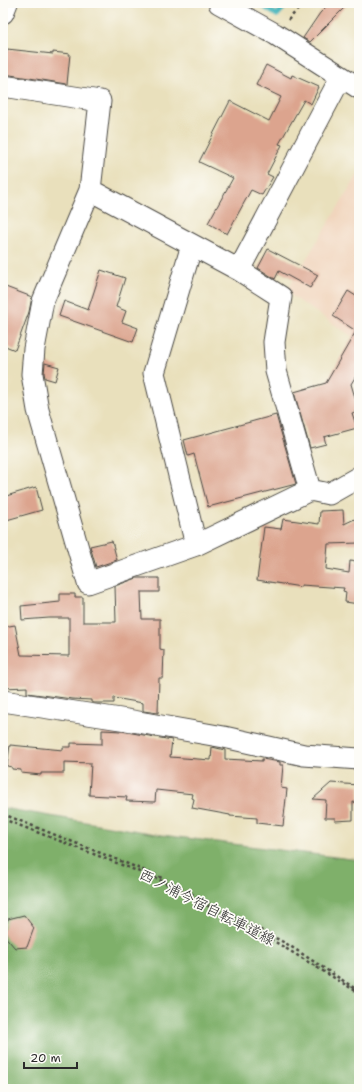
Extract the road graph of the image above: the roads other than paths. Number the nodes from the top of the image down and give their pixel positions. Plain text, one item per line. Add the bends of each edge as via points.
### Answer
1 (7, 3) edge
2 (219, 3) edge
3 (3, 13) edge
4 (341, 77) junction
5 (3, 86) edge
6 (359, 88) edge
7 (90, 190) junction
8 (192, 245) junction
9 (239, 270) junction
10 (359, 477) edge
11 (310, 490) junction
12 (196, 545) junction
13 (3, 701) edge
14 (359, 759) edge

1 - 3 street
2 - 4 street via 275,34
4 - 6 street
4 - 9 street
5 - 7 street via 100,101
7 - 8 street
7 - 12 street via 43,302 32,374 38,410 88,583
8 - 9 street
8 - 12 street via 154,373
9 - 11 street via 281,297 274,342 276,371
10 - 11 street via 329,494
11 - 12 street
13 - 14 street via 224,737 304,755

